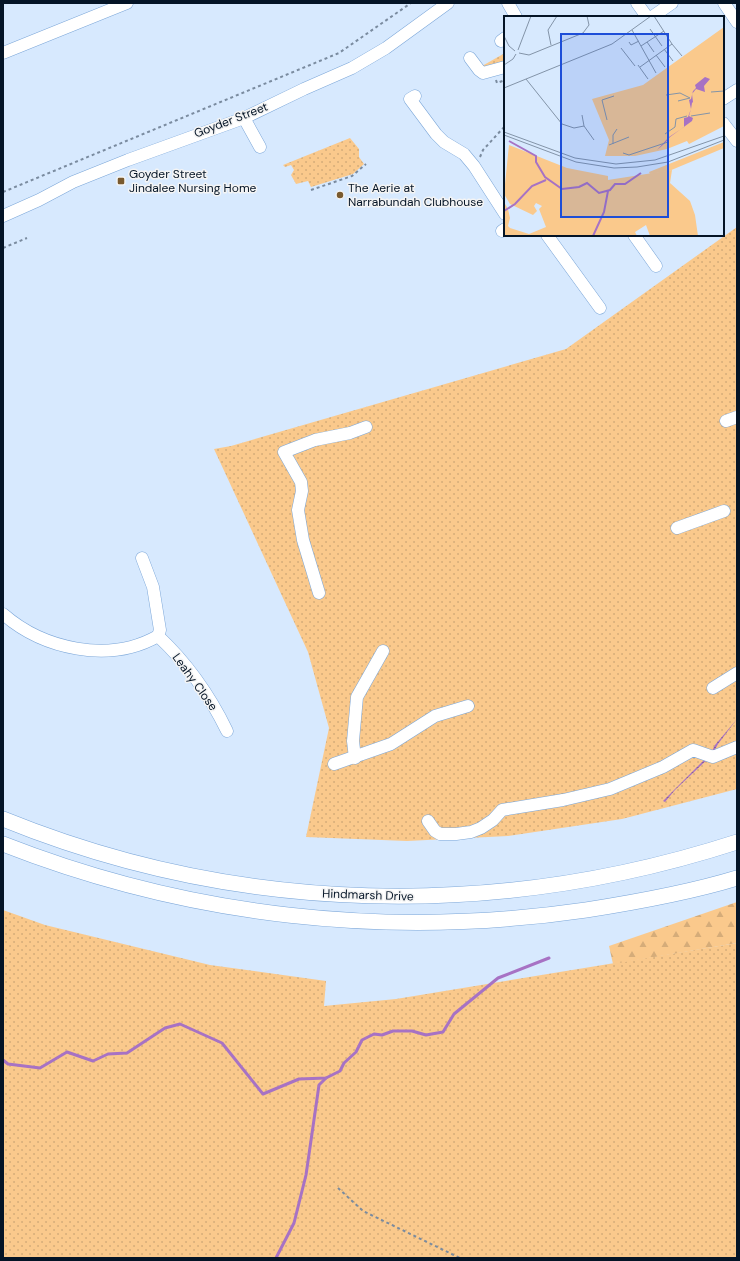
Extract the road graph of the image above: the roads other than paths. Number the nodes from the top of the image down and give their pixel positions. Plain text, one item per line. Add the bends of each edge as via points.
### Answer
1 (127, 3) edge
2 (448, 3) edge
3 (508, 3) edge
4 (637, 3) edge
5 (672, 3) edge
6 (724, 3) edge
7 (515, 16) edge
8 (646, 16) edge
9 (653, 16) edge
10 (737, 22) edge
11 (3, 53) edge
12 (470, 58) dead end
13 (504, 67) edge
14 (737, 90) edge
15 (415, 96) dead end
16 (724, 98) edge
17 (244, 118) junction
18 (724, 124) edge
19 (737, 141) edge
20 (260, 147) dead end
21 (504, 212) edge
22 (3, 216) edge
23 (548, 236) edge
24 (635, 236) edge
25 (656, 266) dead end
26 (600, 308) dead end
27 (366, 427) dead end
28 (724, 511) dead end
29 (677, 528) dead end
30 (142, 558) dead end
31 (319, 593) dead end
32 (3, 614) edge
33 (158, 636) junction
34 (383, 651) dead end
35 (737, 673) edge
36 (713, 688) dead end
37 (468, 706) dead end
38 (227, 731) dead end
39 (737, 747) edge
40 (356, 758) junction
41 (334, 764) dead end
42 (3, 819) edge
43 (428, 821) dead end
44 (737, 842) edge
45 (3, 844) edge
46 (737, 878) edge

1 - 11 street
2 - 17 street, Goyder Street via 365,62
3 - 7 street
4 - 8 street
5 - 9 street
6 - 10 street
12 - 13 street via 478,70 484,73
14 - 16 street
15 - 21 street via 410,99 436,134 464,154
17 - 20 street
17 - 22 street, Goyder Street via 110,167
18 - 19 street
23 - 26 street
24 - 25 street
27 - 31 street via 315,440 284,452 301,482 298,510 303,540
28 - 29 street
30 - 33 street via 153,587 159,626
32 - 33 street via 33,634 53,643 76,648 118,649 145,643
33 - 38 street, Leahy Close via 213,702
34 - 40 street via 357,697 353,727
35 - 36 street
37 - 40 street via 436,716 391,744
39 - 43 street via 713,757 693,750 663,767 610,789 499,811 493,820 471,832 440,834
40 - 41 street
42 - 44 main road, Hindmarsh Drive via 96,852 187,875 298,892 376,897 462,896 555,886 647,868
45 - 46 main road via 70,869 168,896 270,914 366,922 431,923 525,918 644,900

